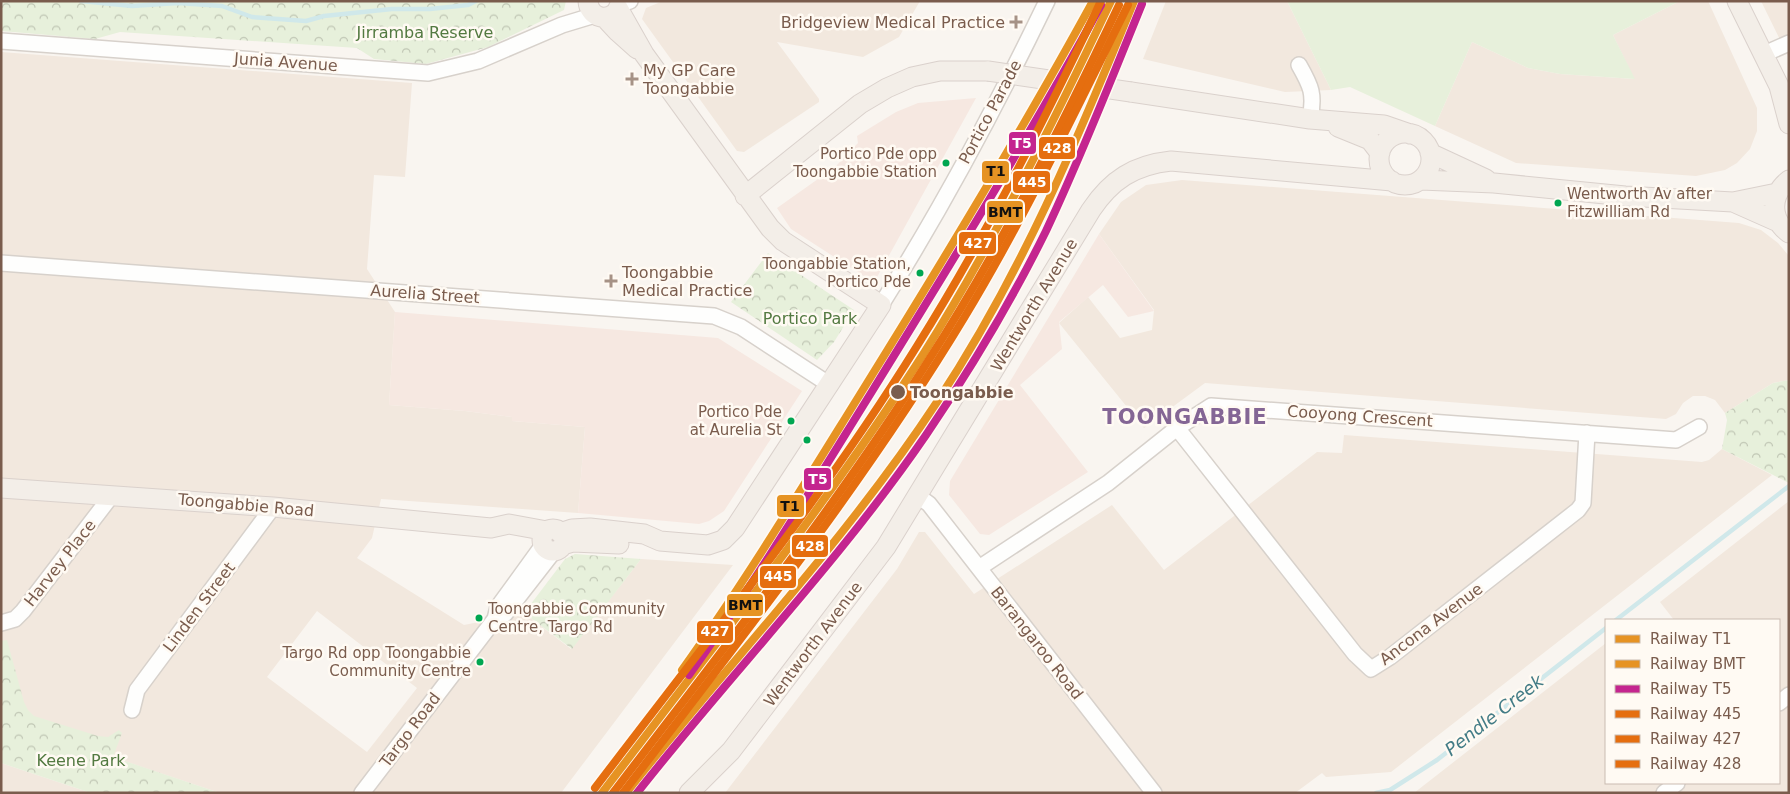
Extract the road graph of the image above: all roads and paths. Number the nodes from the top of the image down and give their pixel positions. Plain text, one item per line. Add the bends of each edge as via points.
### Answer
1 (1047, 1) edge
2 (1737, 1) edge
3 (608, 6) edge
4 (1, 41) edge
5 (1789, 43) edge
6 (1764, 54) junction
7 (1299, 65) dead end
8 (1784, 92) edge
9 (1310, 118) junction
10 (1789, 124) edge
11 (1410, 134) junction
12 (1430, 153) junction
13 (1380, 160) junction
14 (1350, 176) junction
15 (1421, 180) junction
16 (1392, 181) junction
17 (1494, 183) junction
18 (1783, 186) edge
19 (744, 196) junction
20 (1733, 202) junction
21 (1783, 227) edge
22 (1, 263) edge
23 (881, 305) junction
24 (830, 385) junction
25 (1699, 427) dead end
26 (1177, 428) junction
27 (1587, 433) junction
28 (1, 488) edge
29 (112, 495) junction
30 (918, 496) junction
31 (273, 507) junction
32 (552, 541) junction
33 (716, 544) joint
34 (979, 568) junction
35 (1, 623) edge
36 (132, 710) dead end
37 (1676, 784) edge
38 (362, 793) edge
39 (689, 793) edge
40 (1154, 793) edge
41 (1664, 793) edge

1 - 23 street, Portico Parade via 936,214
2 - 6 main road
3 - 4 street, Junia Avenue via 478,61 428,73
3 - 19 main road via 618,32 644,54
5 - 6 street
6 - 8 main road
7 - 9 street via 1311,86
8 - 10 main road
9 - 11 main road via 1384,125
9 - 13 main road via 1362,135 1370,140
9 - 19 main road, bridge via 988,71 940,71 912,77 860,104
11 - 12 main road via 1421,138
11 - 13 main road via 1392,137 1383,147
12 - 15 main road via 1430,168
12 - 17 main road
13 - 14 main road, Wentworth Avenue
13 - 16 main road
14 - 16 main road, Wentworth Avenue
14 - 30 main road, Wentworth Avenue via 1171,161 1141,166 1116,180 1091,210
15 - 16 main road via 1407,185
15 - 17 main road
17 - 20 main road via 1625,196
18 - 20 main road
18 - 21 main road via 1774,202
19 - 23 main road via 783,241
20 - 21 main road
22 - 24 street, Aurelia Street via 714,316 741,327
23 - 24 main road, Portico Parade
24 - 33 main road, Portico Parade via 735,528
25 - 27 street, Cooyong Crescent via 1676,440
26 - 27 street, Cooyong Crescent via 1206,408 1220,405
26 - 27 street, Ancona Avenue via 1355,654 1371,669 1578,510 1583,503
26 - 34 street, Cooyong Crescent via 1108,482
28 - 29 main road, Toongabbie Road
29 - 31 main road, Toongabbie Road
29 - 35 street, Harvey Place via 22,611 15,619
30 - 34 street, Barangaroo Road via 929,504
30 - 39 main road, Wentworth Avenue via 868,572 761,713 717,767
31 - 32 main road, Toongabbie Road via 491,528 509,524
31 - 36 street, Linden Street via 137,690
32 - 33 main road, Toongabbie Road via 641,546 660,541
32 - 38 street, Targo Road via 505,614 495,619
34 - 40 street, Barangaroo Road
37 - 41 street

